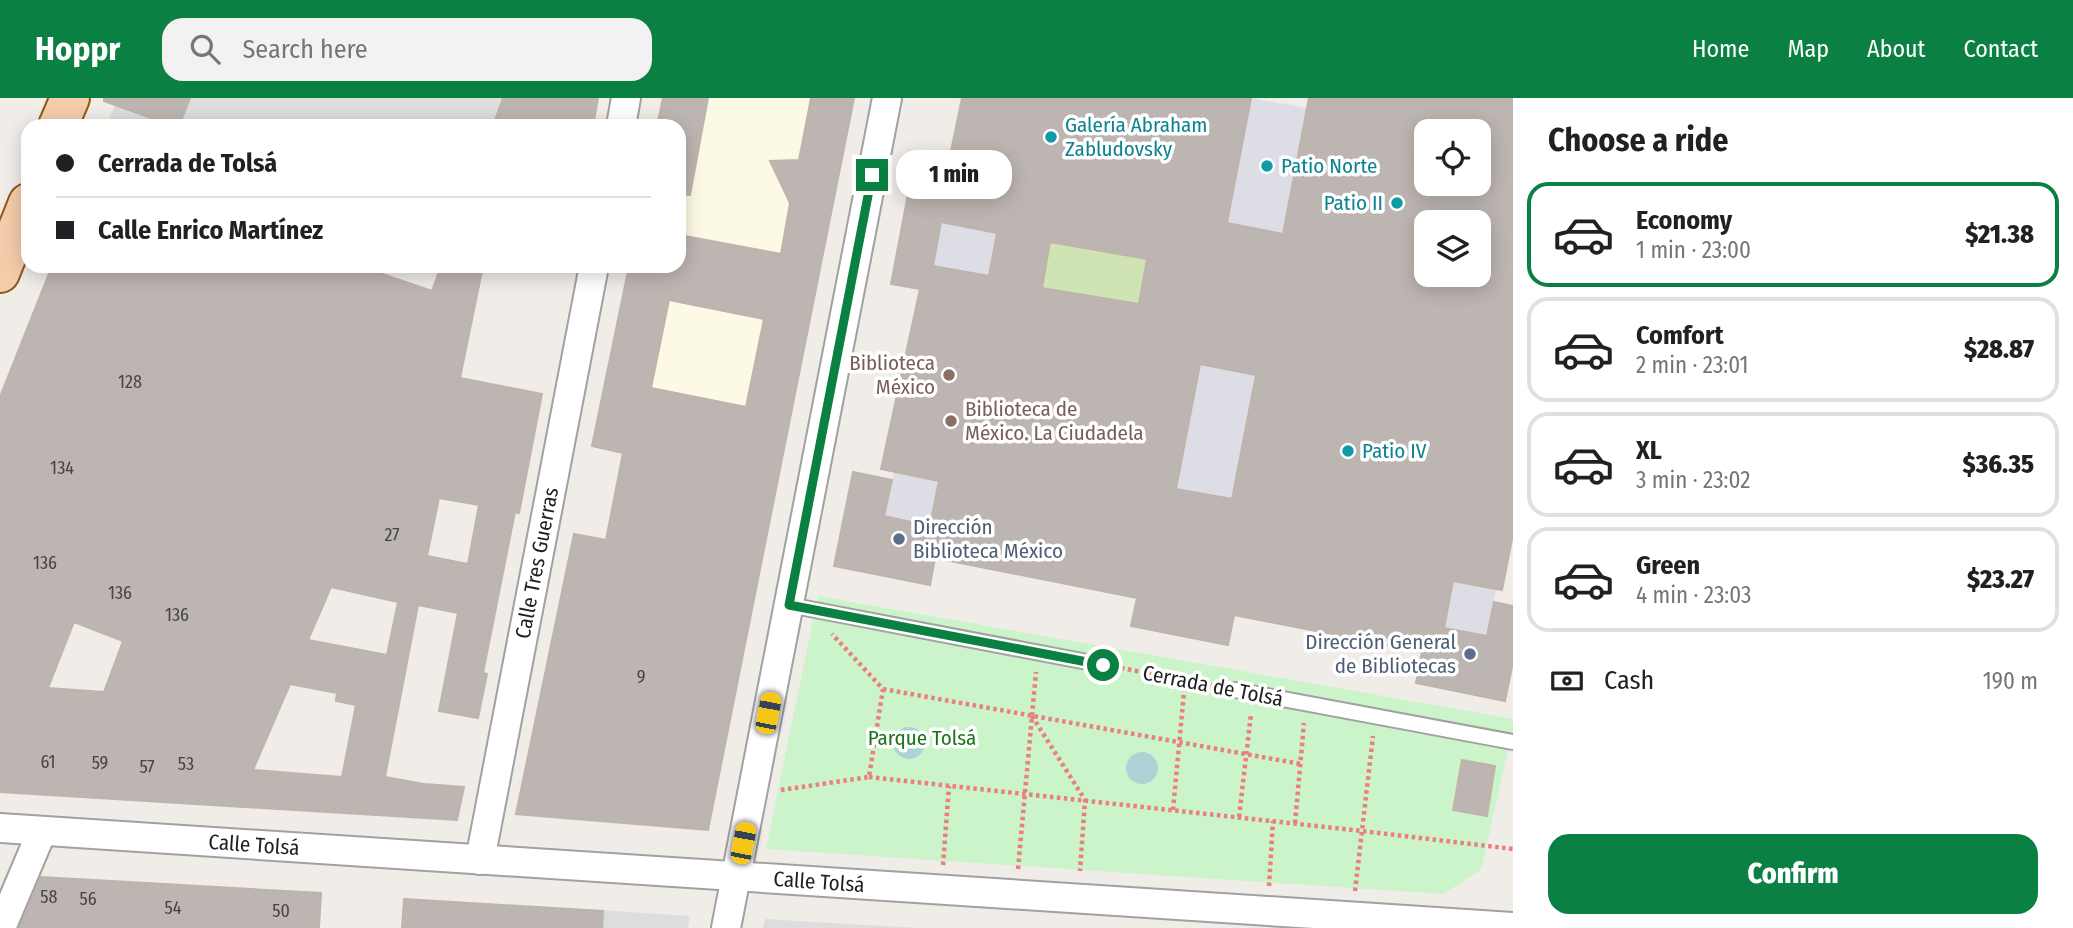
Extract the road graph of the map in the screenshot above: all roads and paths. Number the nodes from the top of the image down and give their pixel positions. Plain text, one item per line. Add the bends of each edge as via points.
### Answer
1 (70, 98) edge
2 (626, 98) edge
3 (887, 98) edge
4 (61, 119) edge
5 (622, 119) edge
6 (21, 220) edge
7 (0, 273) edge
8 (593, 273) edge
9 (799, 607) junction
10 (1038, 653) junction
11 (1103, 665) joint
12 (1185, 681) junction
13 (883, 689) junction
14 (1235, 690) joint
15 (1253, 693) junction
16 (1306, 703) junction
17 (1032, 716) junction
18 (1375, 716) junction
19 (1179, 742) junction
20 (1513, 742) edge
21 (1246, 754) junction
22 (1301, 764) junction
23 (869, 777) junction
24 (949, 786) junction
25 (752, 794) junction
26 (1025, 794) junction
27 (1085, 800) junction
28 (1173, 810) junction
29 (1239, 817) junction
30 (1273, 821) junction
31 (1295, 823) junction
32 (0, 828) edge
33 (42, 831) junction
34 (1362, 831) junction
35 (1513, 849) edge
36 (480, 859) junction
37 (736, 876) junction
38 (941, 890) junction
39 (1016, 895) junction
40 (1078, 899) junction
41 (1268, 911) junction
42 (1352, 916) junction
43 (1513, 927) edge
44 (1, 928) edge
45 (726, 928) edge

1 - 4 main road
2 - 5 street
3 - 9 street
6 - 7 main road
8 - 36 street, Calle Tres Guerras
9 - 10 lane
9 - 13 path
9 - 25 street
10 - 11 lane
10 - 17 path
11 - 12 path, Cerrada de Tolsá
12 - 14 path, Cerrada de Tolsá
12 - 19 path
13 - 17 path
13 - 23 path
14 - 15 lane, Cerrada de Tolsá
15 - 16 lane, Cerrada de Tolsá
15 - 21 path
16 - 18 lane, Cerrada de Tolsá
16 - 22 path
17 - 19 path
17 - 26 path
17 - 27 path
18 - 20 lane, Cerrada de Tolsá
18 - 34 path
19 - 21 path
19 - 28 path
21 - 22 path
21 - 29 path
22 - 31 path
23 - 24 path
23 - 25 path
24 - 26 path
24 - 38 path
25 - 37 street
26 - 27 path
26 - 39 path
27 - 28 path
27 - 40 path
28 - 29 path
29 - 30 path
30 - 31 path
30 - 41 path
31 - 34 path
32 - 33 street, Calle Tolsá
33 - 36 street, Calle Tolsá
33 - 44 street
34 - 35 path
34 - 42 path
36 - 37 street, Calle Tolsá
37 - 38 street, Calle Tolsá
37 - 45 street
38 - 39 street, Calle Tolsá
39 - 40 street, Calle Tolsá
40 - 41 street, Calle Tolsá
41 - 42 street, Calle Tolsá
42 - 43 street, Calle Tolsá

